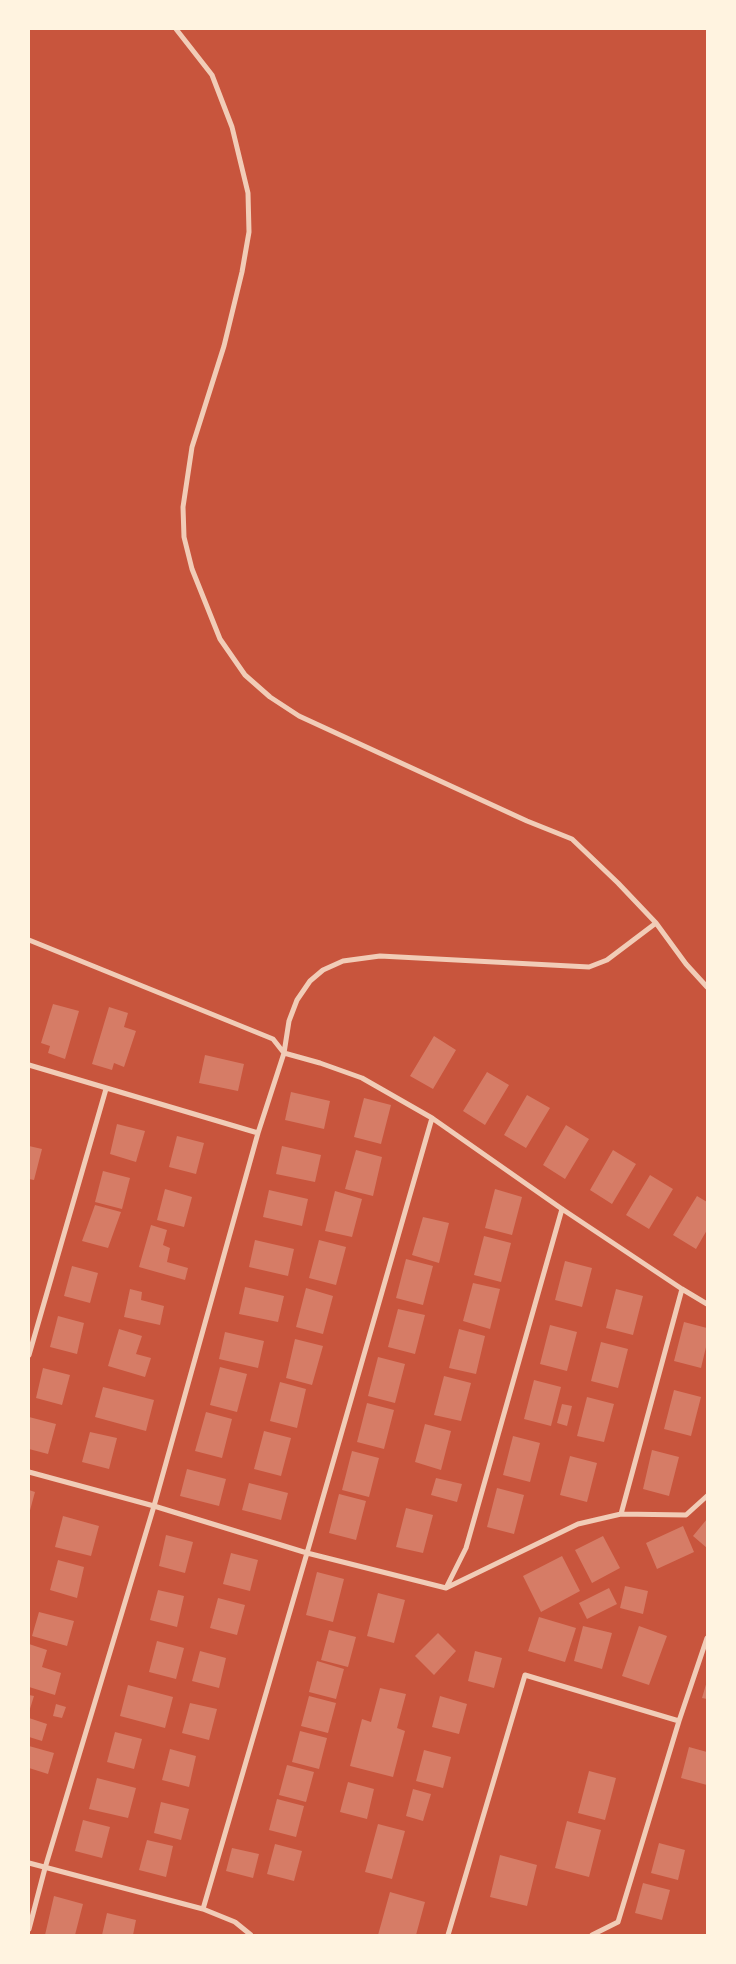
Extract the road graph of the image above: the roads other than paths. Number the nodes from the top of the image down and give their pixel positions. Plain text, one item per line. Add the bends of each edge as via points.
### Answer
1 (176, 29) edge
2 (656, 924) junction
3 (29, 940) edge
4 (707, 987) edge
5 (284, 1053) junction
6 (29, 1065) edge
7 (106, 1089) junction
8 (432, 1118) junction
9 (258, 1132) junction
10 (562, 1209) junction
11 (682, 1290) junction
12 (707, 1304) edge
13 (29, 1355) edge
14 (29, 1472) edge
15 (707, 1496) edge
16 (154, 1506) junction
17 (620, 1514) junction
18 (307, 1553) junction
19 (446, 1588) junction
20 (707, 1638) edge
21 (679, 1721) junction
22 (29, 1863) edge
23 (45, 1868) junction
24 (203, 1909) junction
25 (29, 1929) edge
26 (251, 1935) edge
27 (448, 1935) edge
28 (592, 1935) edge

1 - 2 street via 212,75 232,127 248,193 249,232 242,272 224,346 192,447 183,507 184,537 192,569 220,639 245,675 299,716 572,839
2 - 4 street
2 - 5 street via 606,960 589,967 380,956 343,961 323,970 310,981 297,1000 289,1021
3 - 5 street via 272,1039
5 - 8 street via 362,1078
5 - 9 street
6 - 7 street
7 - 9 street
7 - 13 street
8 - 10 street
8 - 18 street
9 - 16 street
10 - 11 street
10 - 19 street via 466,1548
11 - 12 street
11 - 17 street
14 - 16 street
15 - 17 street via 686,1515
16 - 18 street
16 - 23 street
17 - 19 street via 578,1524
18 - 19 street
18 - 24 street
20 - 21 street
21 - 27 street via 525,1675
21 - 28 street via 618,1922
22 - 23 street
23 - 24 street
23 - 25 street
24 - 26 street via 235,1922

